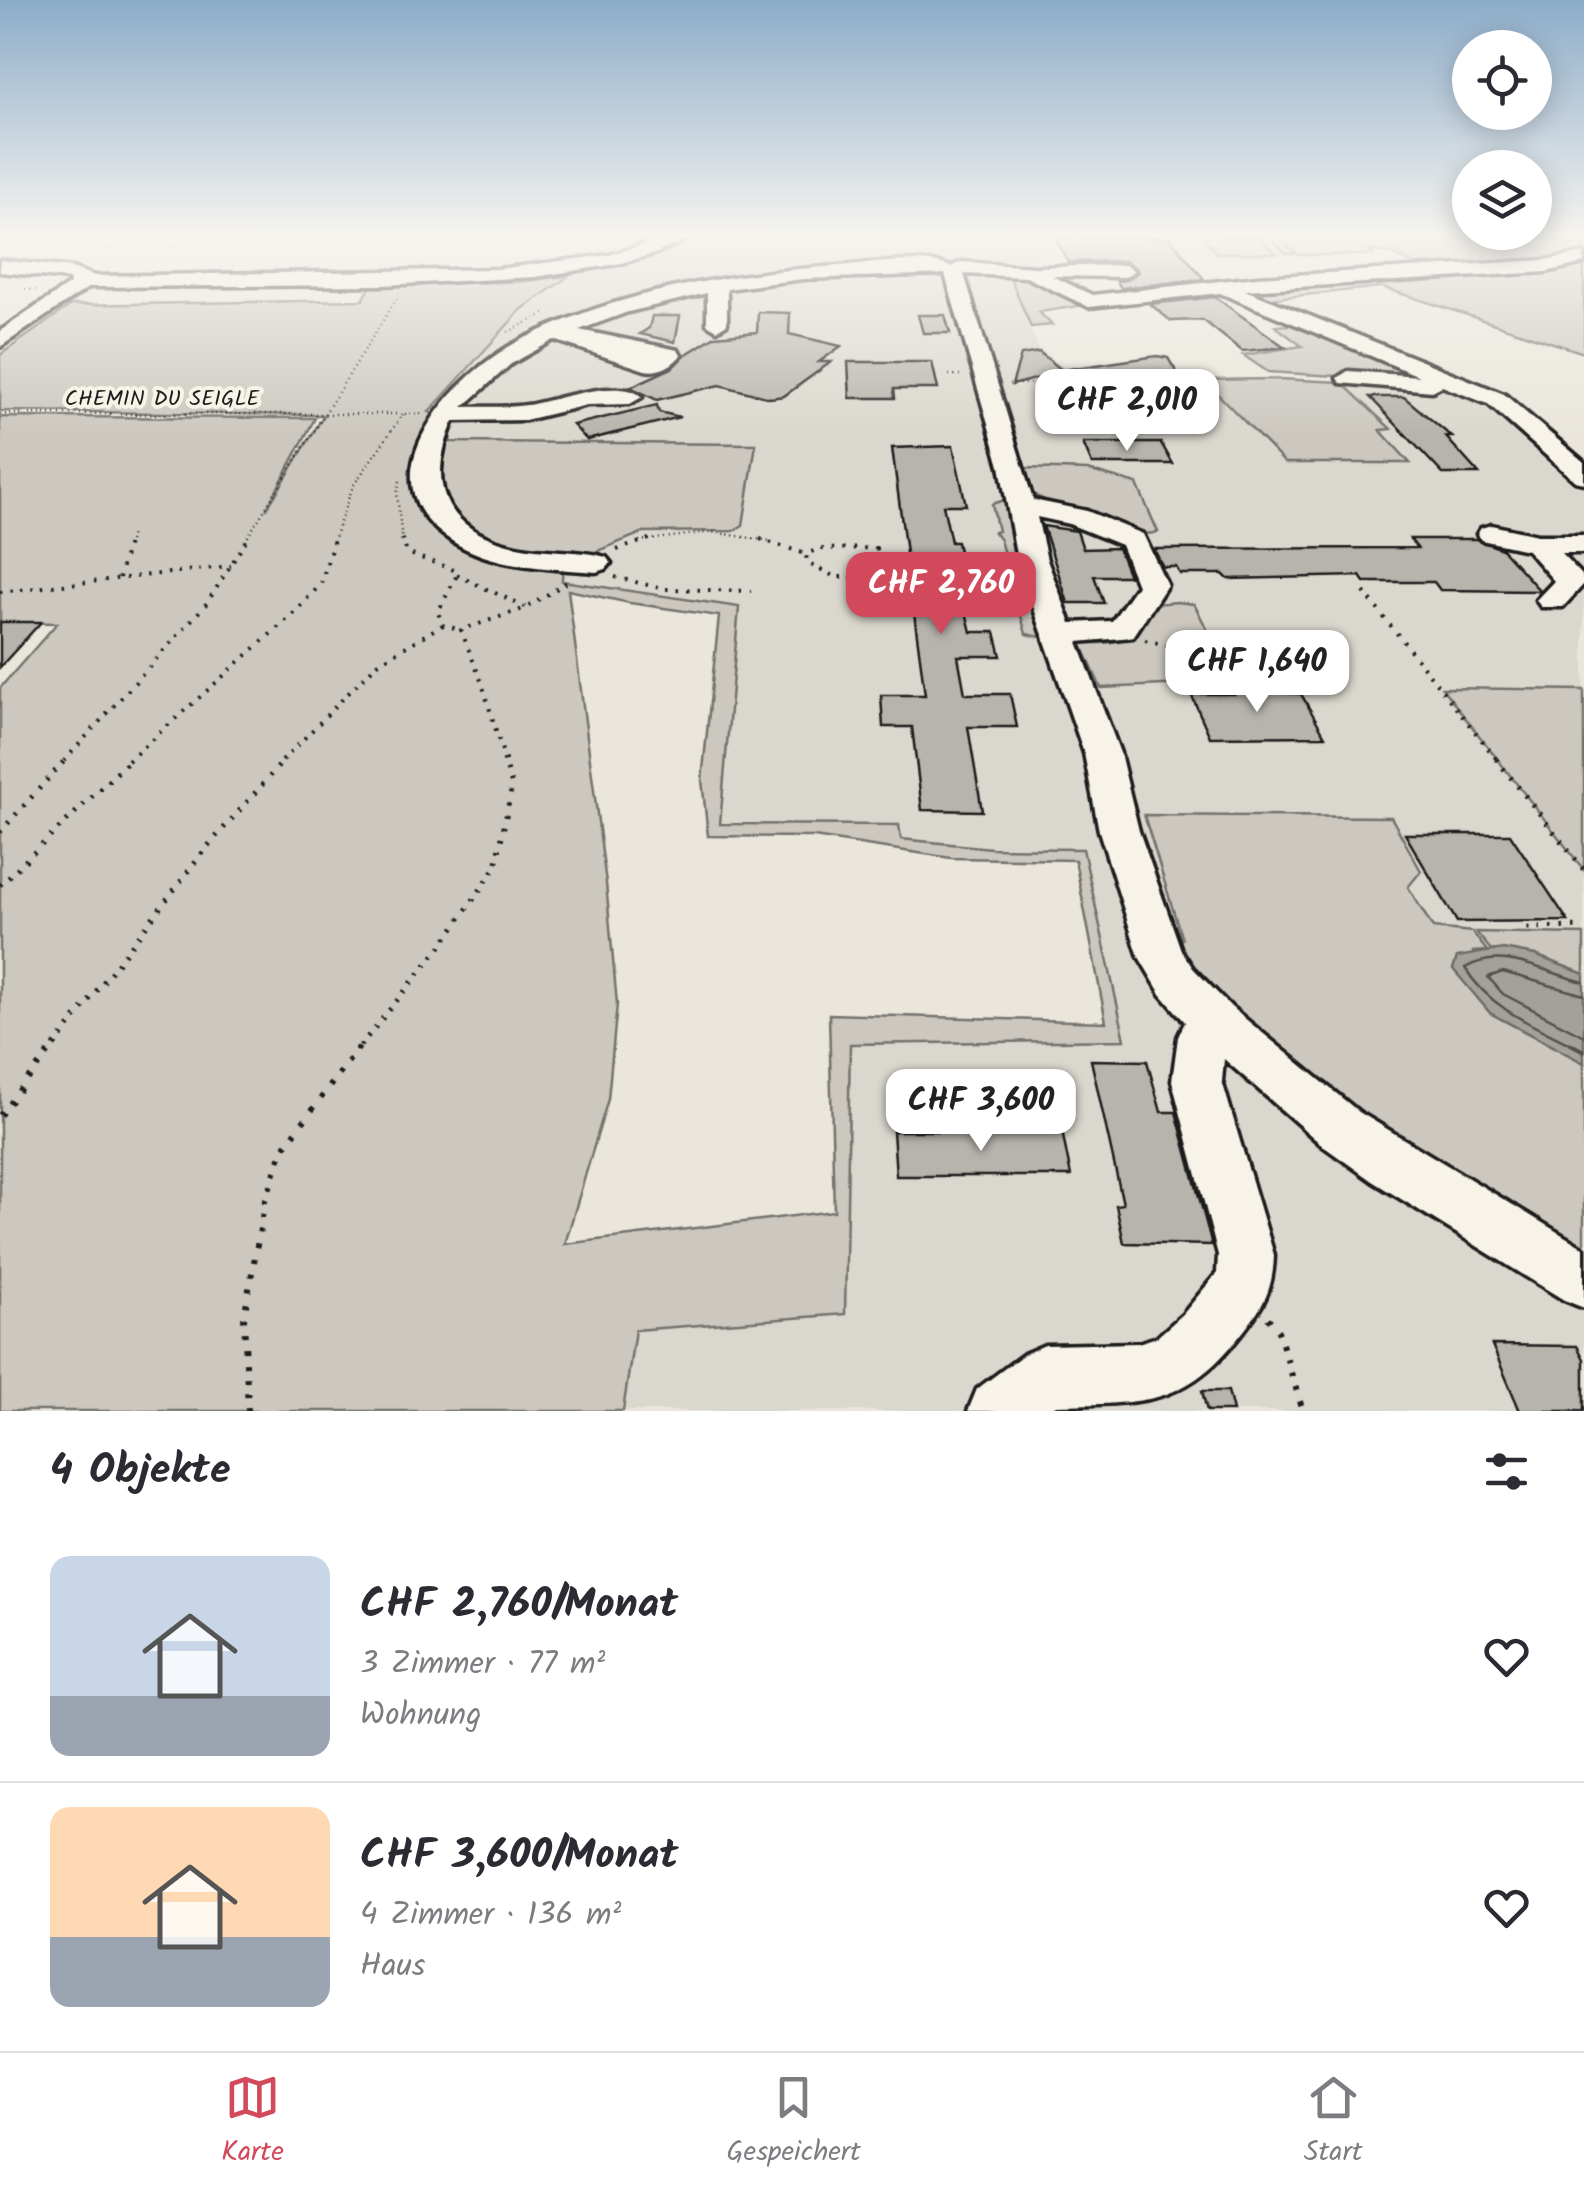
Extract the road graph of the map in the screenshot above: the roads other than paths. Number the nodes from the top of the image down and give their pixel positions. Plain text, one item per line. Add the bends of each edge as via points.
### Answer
1 (40, 303) edge
2 (55, 303) edge
3 (649, 303) edge
4 (717, 303) edge
5 (963, 303) edge
6 (1254, 303) edge
7 (716, 324) dead end
8 (0, 328) edge
9 (552, 333) junction
10 (0, 341) edge
11 (646, 356) dead end
12 (1348, 378) dead end
13 (1452, 381) junction
14 (630, 397) dead end
15 (446, 414) junction
16 (1584, 476) edge
17 (1020, 505) junction
18 (1492, 534) dead end
19 (1537, 544) junction
20 (1584, 544) edge
21 (596, 563) road end
22 (1552, 600) dead end
23 (1057, 633) junction
24 (1214, 1021) junction
25 (1584, 1280) edge
26 (998, 1411) edge

1 - 8 street
2 - 10 street
3 - 9 street
4 - 7 street
5 - 17 street
6 - 13 street
9 - 11 street
9 - 15 street via 480,375
12 - 13 street
13 - 16 street via 1502,404
14 - 15 street via 586,398 525,413
15 - 21 street via 429,449 428,493 442,520 499,550
17 - 23 street
17 - 23 street via 1077,517 1133,540 1152,590 1116,633
18 - 19 street
19 - 20 street
19 - 22 street via 1571,581
23 - 24 street via 1102,753 1151,935 1177,981
24 - 25 street via 1390,1164
24 - 26 street via 1202,1038 1197,1080 1246,1255 1245,1284 1174,1362 1138,1374 1045,1375

